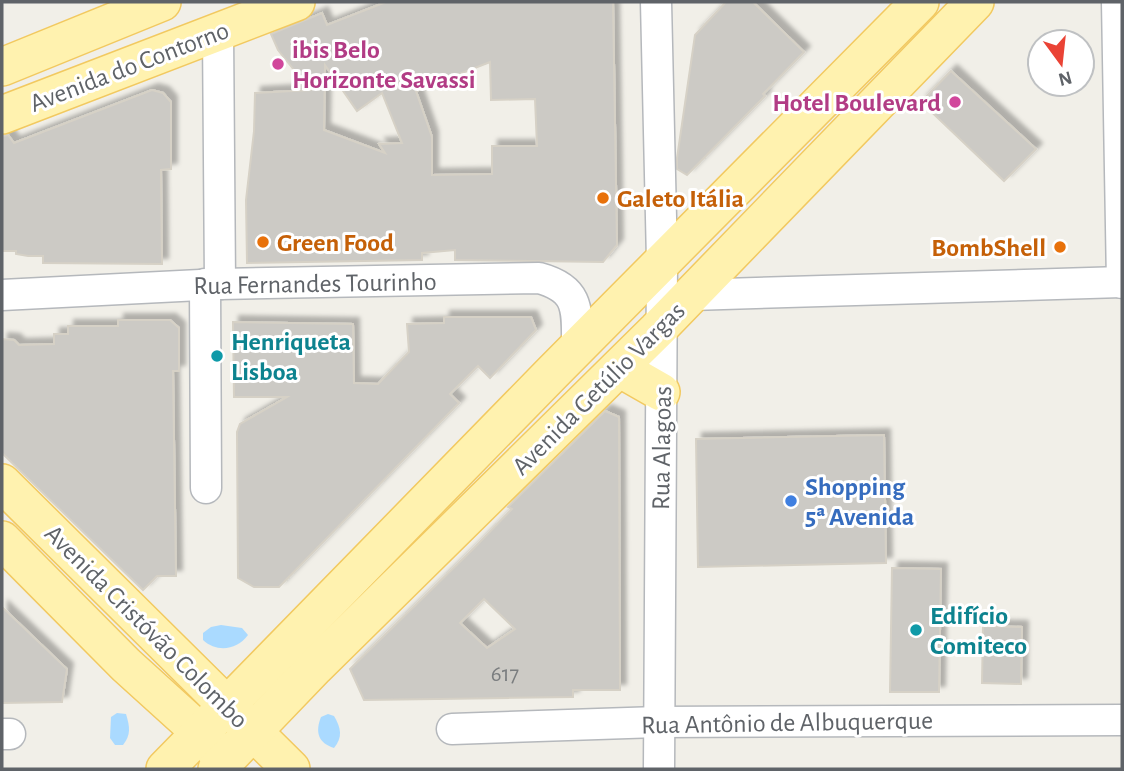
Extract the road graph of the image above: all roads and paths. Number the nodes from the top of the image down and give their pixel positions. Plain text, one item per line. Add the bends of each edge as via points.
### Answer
1 (162, 2) edge
2 (296, 2) edge
3 (656, 2) edge
4 (920, 2) edge
5 (975, 2) edge
6 (1117, 2) edge
7 (218, 32) junction
8 (2, 67) edge
9 (2, 115) edge
10 (662, 261) junction
11 (1122, 283) edge
12 (212, 284) junction
13 (2, 295) edge
14 (691, 295) junction
15 (614, 311) junction
16 (654, 333) junction
17 (578, 347) junction
18 (619, 368) junction
19 (661, 392) junction
20 (2, 483) edge
21 (206, 488) dead end
22 (2, 540) edge
23 (228, 704) junction
24 (1122, 719) edge
25 (658, 723) junction
26 (452, 729) dead end
27 (253, 731) junction
28 (200, 733) junction
29 (225, 766) edge
30 (165, 769) edge
31 (291, 769) edge
32 (659, 769) edge

1 - 8 main road, Avenida do Contorno
2 - 7 main road, Avenida do Contorno
3 - 10 street, Rua Alagoas
4 - 10 main road, Avenida Getúlio Vargas
5 - 14 main road, Avenida Getúlio Vargas
6 - 11 street
7 - 9 main road, Avenida do Contorno
7 - 12 street
10 - 14 main road
10 - 15 main road, Avenida Getúlio Vargas
10 - 16 street, Rua Alagoas
11 - 14 street
12 - 13 street, Rua Fernandes Tourinho
12 - 17 street, Rua Fernandes Tourinho via 539,278 568,291 577,317
12 - 21 street
14 - 16 main road, Avenida Getúlio Vargas
15 - 16 main road
15 - 17 main road, Avenida Getúlio Vargas
16 - 18 main road, Avenida Getúlio Vargas
16 - 19 street, Rua Alagoas
17 - 23 main road, Avenida Getúlio Vargas
18 - 19 main road
18 - 27 main road, Avenida Getúlio Vargas
19 - 25 street, Rua Alagoas
20 - 23 main road, Avenida Cristóvão Colombo
22 - 28 main road, Avenida Cristóvão Colombo
23 - 27 main road, Avenida Cristóvão Colombo
23 - 28 main road, Avenida Getúlio Vargas
24 - 25 street, Rua Antônio de Albuquerque
25 - 26 street, Rua Antônio de Albuquerque
25 - 32 street, Rua Alagoas
27 - 29 main road, Avenida Getúlio Vargas
27 - 31 main road, Avenida Cristóvão Colombo
28 - 29 main road, Avenida Cristóvão Colombo
28 - 30 main road, Avenida Getúlio Vargas

